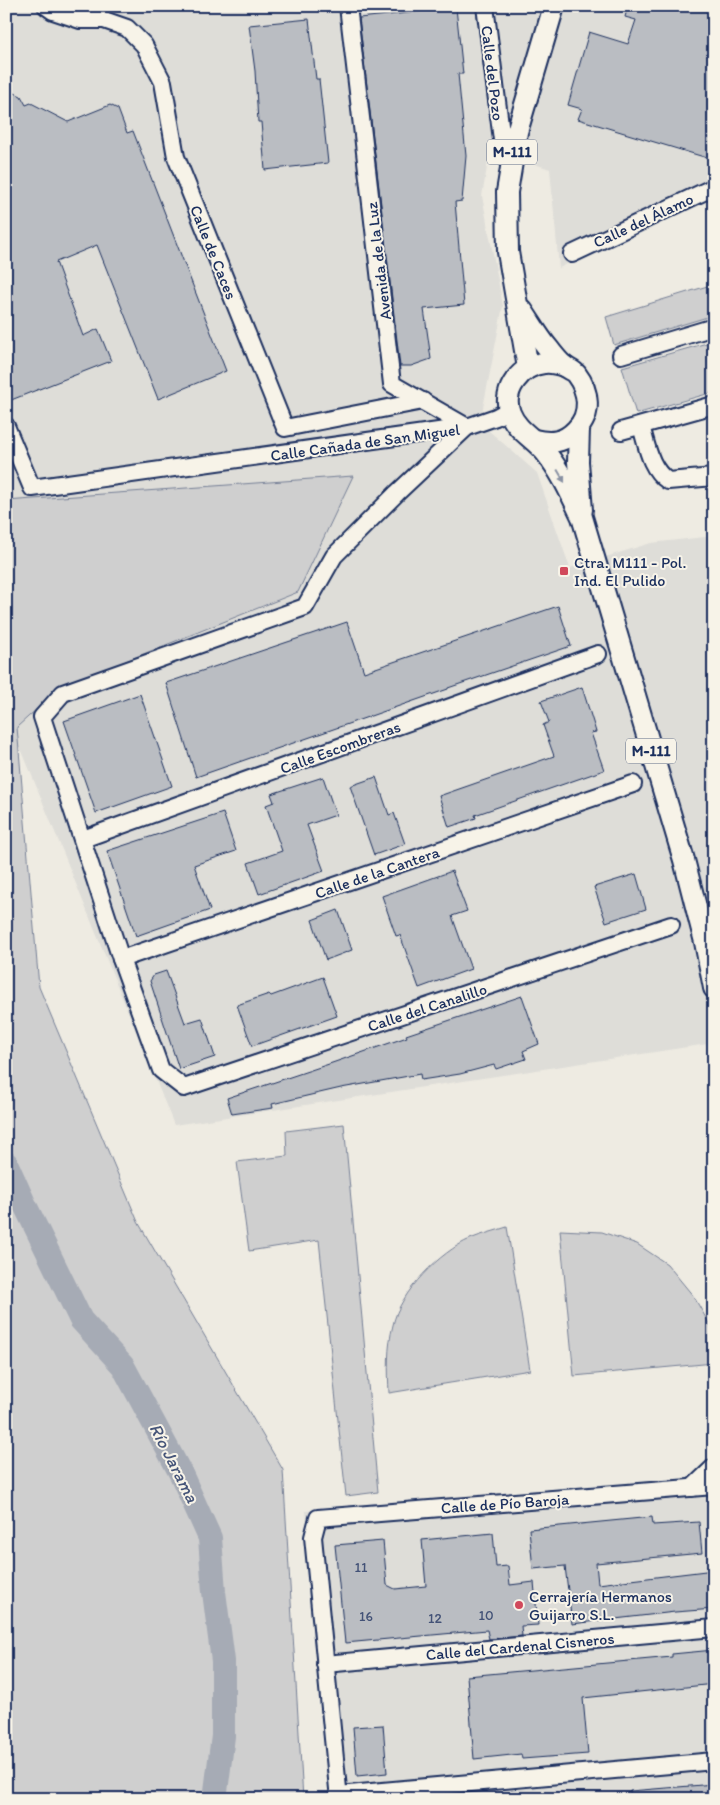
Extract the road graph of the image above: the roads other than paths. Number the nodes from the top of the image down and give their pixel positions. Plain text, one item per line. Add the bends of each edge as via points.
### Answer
1 (46, 6) edge
2 (348, 6) edge
3 (484, 6) edge
4 (554, 6) edge
5 (502, 140) dead end
6 (714, 187) edge
7 (572, 254) dead end
8 (518, 302) junction
9 (714, 327) edge
10 (621, 355) dead end
11 (564, 366) junction
12 (528, 368) junction
13 (423, 401) junction
14 (714, 405) edge
15 (509, 410) junction
16 (6, 426) edge
17 (641, 426) junction
18 (468, 427) junction
19 (579, 428) junction
20 (621, 431) dead end
21 (534, 440) junction
22 (714, 477) edge
23 (582, 516) junction
24 (598, 654) dead end
25 (633, 784) dead end
26 (83, 839) junction
27 (671, 925) dead end
28 (122, 959) junction
29 (714, 988) edge
30 (714, 1467) edge
31 (714, 1486) edge
32 (692, 1488) junction
33 (714, 1628) edge
34 (325, 1664) junction
35 (714, 1760) edge
36 (338, 1797) edge

1 - 13 street, Calle de Caces via 80,20 104,20 127,28 144,45 163,82 176,157 285,428
2 - 13 street, Avenida de la Luz via 392,384
3 - 5 street, Calle del Pozo
4 - 8 main road, M-111 via 517,132 507,192 508,252
6 - 7 street, Calle del Álamo
8 - 11 main road, M-111 via 537,335
8 - 12 main road, M-111
9 - 10 street
11 - 12 main road via 545,363
11 - 19 main road, M-111 via 575,372 588,396 586,414
12 - 15 main road via 511,387
13 - 18 street, Avenida de la Luz
14 - 17 street
15 - 18 street
15 - 21 main road, M-111 via 515,424
16 - 18 street, Calle Cañada de San Miguel via 32,488
17 - 20 street
17 - 22 street via 659,475 668,481
18 - 26 street, Calle Cañada de San Miguel via 334,556 306,608 63,692 42,717
19 - 21 main road via 559,441 546,443
19 - 23 main road, M-111
21 -> 23 main road, M-111 via 563,478
23 - 29 main road, M-111 via 684,860
24 - 26 street, Calle Escombreras
25 - 28 street, Calle de la Cantera
26 - 28 street
27 - 28 street, Calle del Canalillo via 184,1088 161,1070
30 - 32 street
31 - 32 street, Calle de Pío Baroja
32 - 34 street, Calle de Pío Baroja via 318,1518 314,1537
33 - 34 street, Calle del Cardenal Cisneros
34 - 36 street
35 - 36 street

